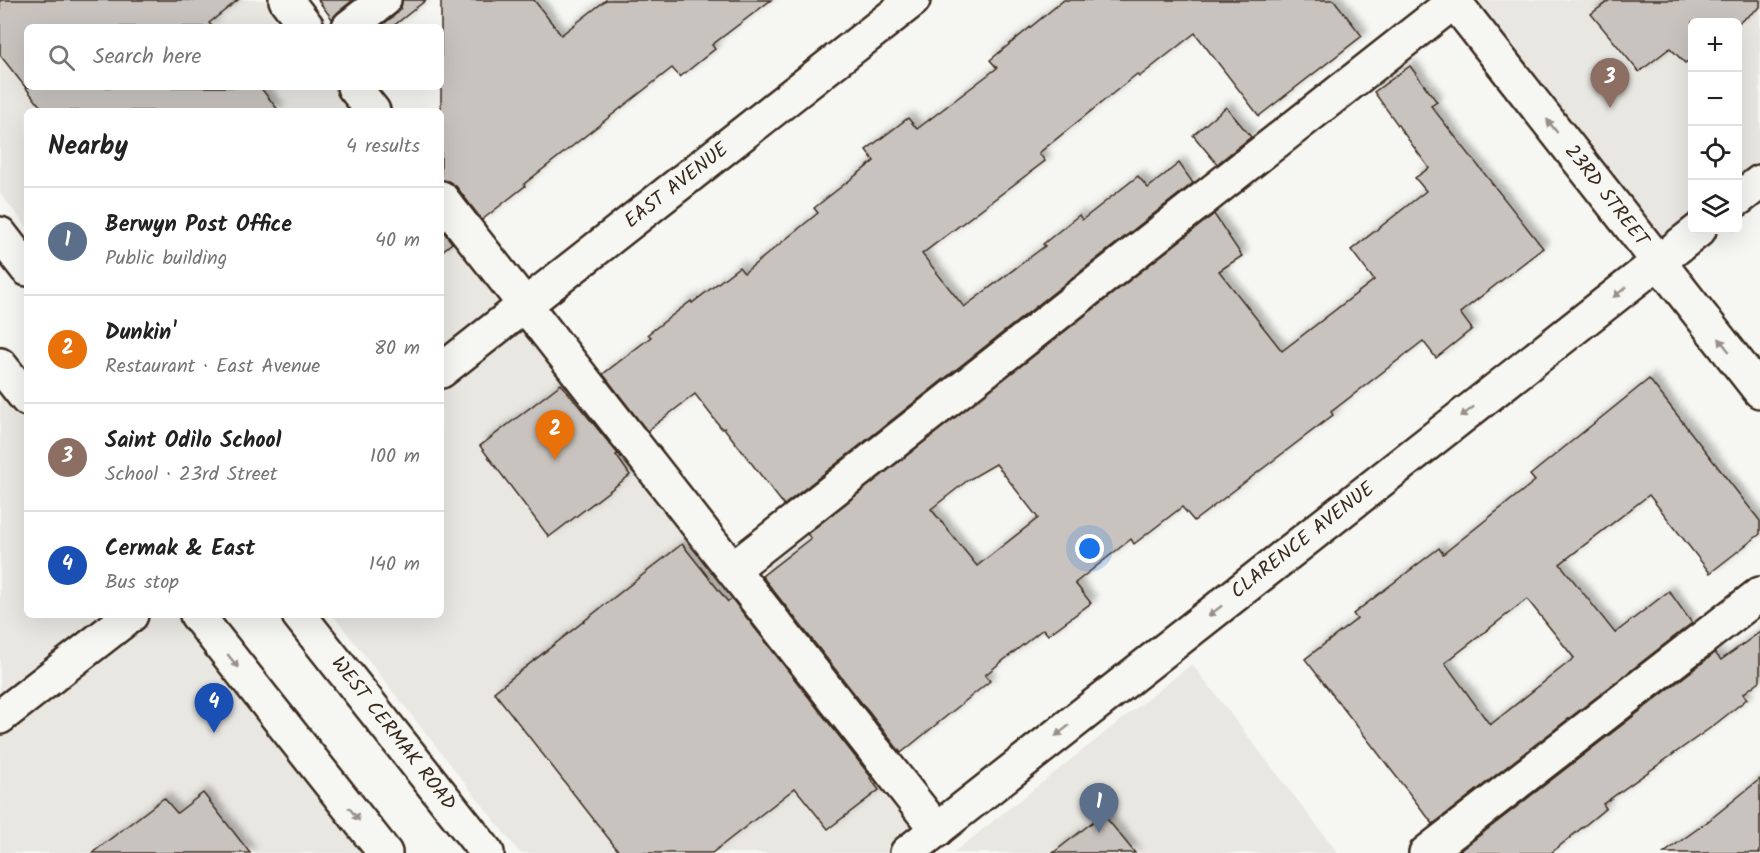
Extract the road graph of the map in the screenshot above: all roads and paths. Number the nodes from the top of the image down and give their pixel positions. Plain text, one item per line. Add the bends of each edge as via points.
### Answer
1 (286, 0) edge
2 (384, 0) edge
3 (913, 0) edge
4 (1454, 0) edge
5 (305, 24) edge
6 (354, 24) edge
7 (356, 90) edge
8 (371, 108) edge
9 (1760, 182) edge
10 (1742, 195) edge
11 (444, 202) edge
12 (0, 234) edge
13 (1694, 234) edge
14 (1658, 262) junction
15 (24, 265) edge
16 (525, 305) junction
17 (0, 364) edge
18 (444, 369) edge
19 (1760, 391) edge
20 (24, 395) edge
21 (733, 569) junction
22 (1760, 594) edge
23 (127, 618) edge
24 (199, 618) edge
25 (301, 618) edge
26 (0, 717) edge
27 (937, 830) junction
28 (385, 853) edge
29 (487, 853) edge
30 (907, 853) edge
31 (1426, 853) edge

1 - 5 street
2 - 6 street
3 - 16 street, EAST AVENUE
14 -> 4 street, 23RD STREET
4 - 21 street
7 - 8 street
9 - 10 street
11 - 16 street
12 - 15 street
13 - 14 street, CLARENCE AVENUE
19 -> 14 street, 23RD STREET
14 -> 27 street, CLARENCE AVENUE
16 - 18 street, EAST AVENUE
16 - 21 street
17 - 20 street
21 - 27 street
22 - 31 street
23 - 26 street
24 -> 28 street
25 - 29 street, WEST CERMAK ROAD
27 - 30 street, CLARENCE AVENUE

